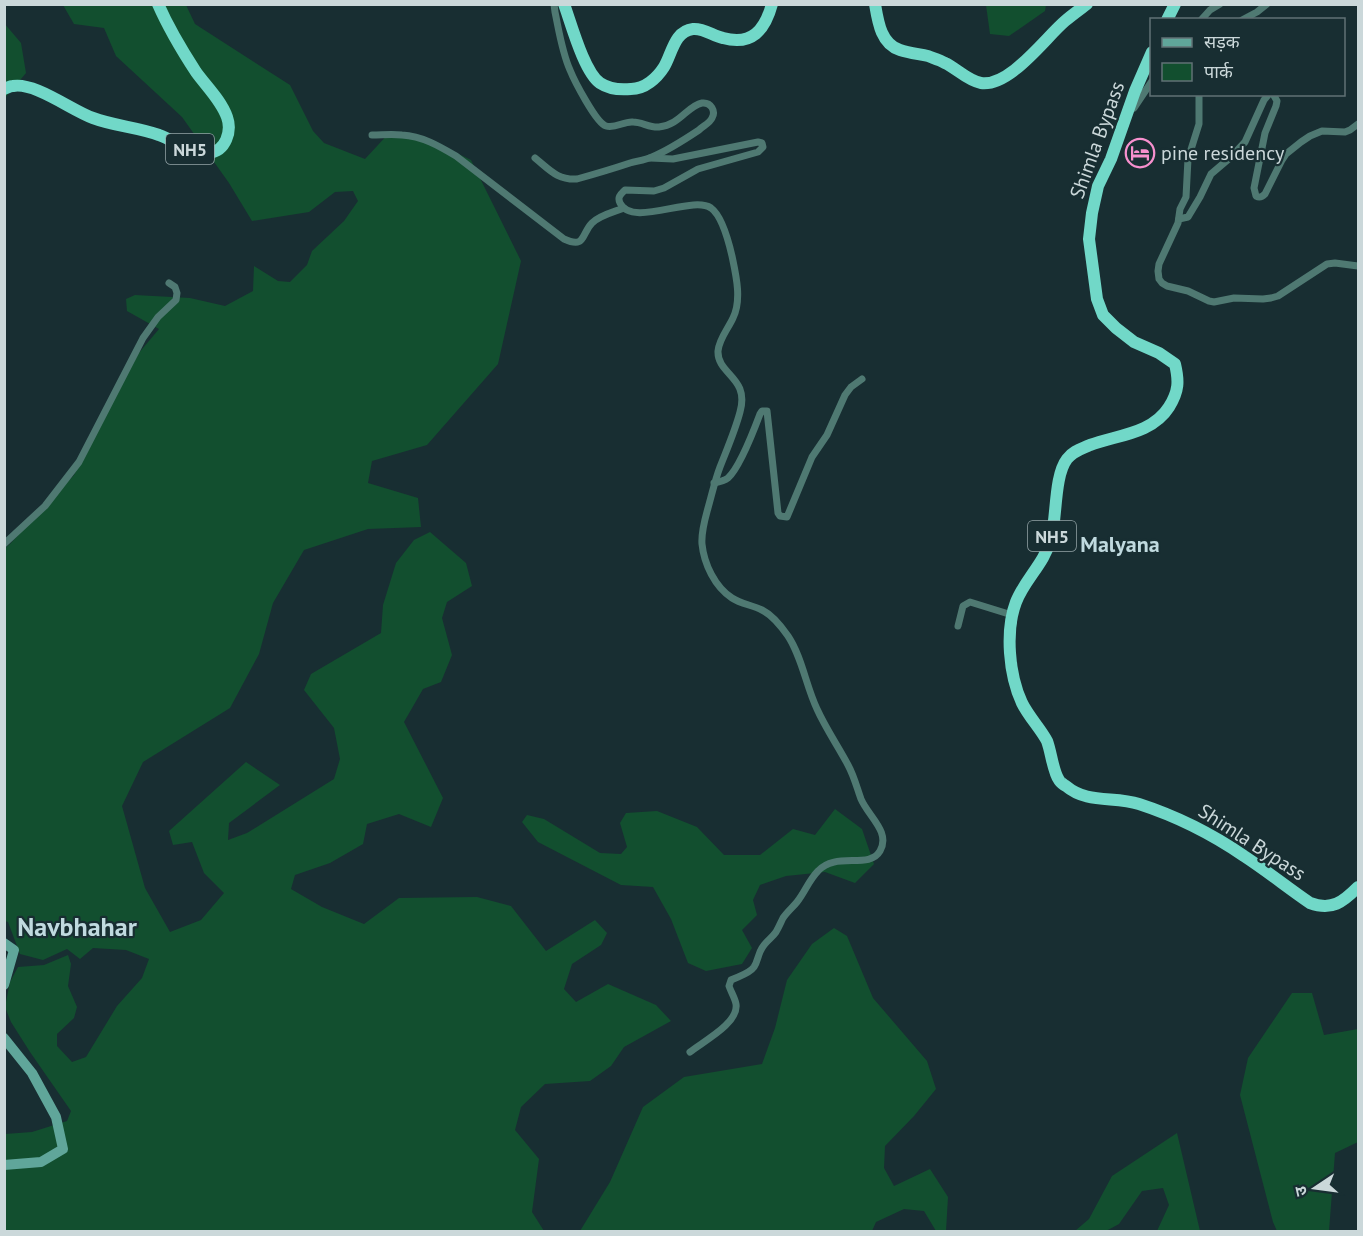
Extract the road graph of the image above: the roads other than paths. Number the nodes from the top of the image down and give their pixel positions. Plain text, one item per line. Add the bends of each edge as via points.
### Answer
1 (158, 4) edge
2 (554, 4) edge
3 (564, 4) edge
4 (772, 4) edge
5 (875, 4) edge
6 (1087, 4) edge
7 (1175, 4) edge
8 (1220, 4) edge
9 (1267, 4) edge
10 (1168, 18) edge
11 (1203, 18) edge
12 (1246, 18) edge
13 (1150, 57) edge
14 (1150, 84) edge
15 (4, 89) edge
16 (1199, 96) edge
17 (1267, 96) edge
18 (1274, 96) edge
19 (1126, 116) junction
20 (1359, 124) edge
21 (372, 135) dead end
22 (535, 158) dead end
23 (650, 158) junction
24 (624, 208) junction
25 (1179, 219) junction
26 (1359, 266) edge
27 (169, 283) dead end
28 (862, 379) dead end
29 (714, 483) junction
30 (4, 544) edge
31 (1012, 615) junction
32 (958, 626) dead end
33 (1359, 887) edge
34 (4, 943) edge
35 (4, 985) edge
36 (4, 1038) edge
37 (690, 1052) dead end
38 (4, 1165) edge

1 - 15 highway, NH5 via 170,32 227,118 228,136 221,147 210,153 195,152 158,134 92,118 30,87
2 - 23 street via 570,70 594,114 606,126 633,122 660,127 680,119 701,103 712,107 711,121
3 - 4 highway via 589,69 600,82 619,90 637,89 651,82 664,68 675,41 692,29 739,41 751,38 762,29
5 - 6 highway via 883,35 890,45 944,62 975,81 987,83 1025,62
7 - 10 highway
8 - 11 street
9 - 12 street
13 - 19 highway, Shimla Bypass / NH5
14 - 19 street
16 - 25 street via 1199,124 1188,159 1186,197
17 - 25 street via 1245,142 1211,174 1188,217
18 - 20 street via 1276,106 1265,133 1254,188 1259,197 1265,194 1286,154 1301,142 1322,131 1345,132
19 - 31 highway, Shimla Bypass / NH5 via 1098,186 1092,213 1089,239 1097,299 1103,315 1116,328 1175,364 1179,380 1174,398 1156,422 1076,450 1066,460 1048,550 1017,599
21 - 24 street via 403,135 439,146 572,243 583,239 593,222
22 - 23 street via 566,180
23 - 24 street via 673,159 758,142 763,147 758,152 698,168 664,188 625,190 619,199
24 - 29 street via 646,212 697,204 710,207 723,225 732,256 738,306 717,354 737,382 742,402
25 - 26 street via 1159,264 1159,279 1167,286 1209,301 1271,298 1327,264
27 - 30 street via 175,286 176,300 143,338 79,462 45,506
28 - 29 street via 845,395 827,435 808,464 787,517 778,513 767,411 760,414 732,473
29 - 37 street via 702,543 714,578 730,597 764,611 787,635 818,712 883,839 874,858 837,861 818,870 762,947 753,968 731,980 729,986 736,1004 732,1019
31 - 32 street via 970,602 963,606
31 - 33 highway, Shimla Bypass / NH5 via 1014,680 1023,704 1047,741 1059,780 1072,791 1096,799 1135,802 1176,818 1244,856 1310,903 1336,905
34 - 35 main road via 14,950
36 - 38 main road via 32,1073 56,1117 63,1149 40,1162

